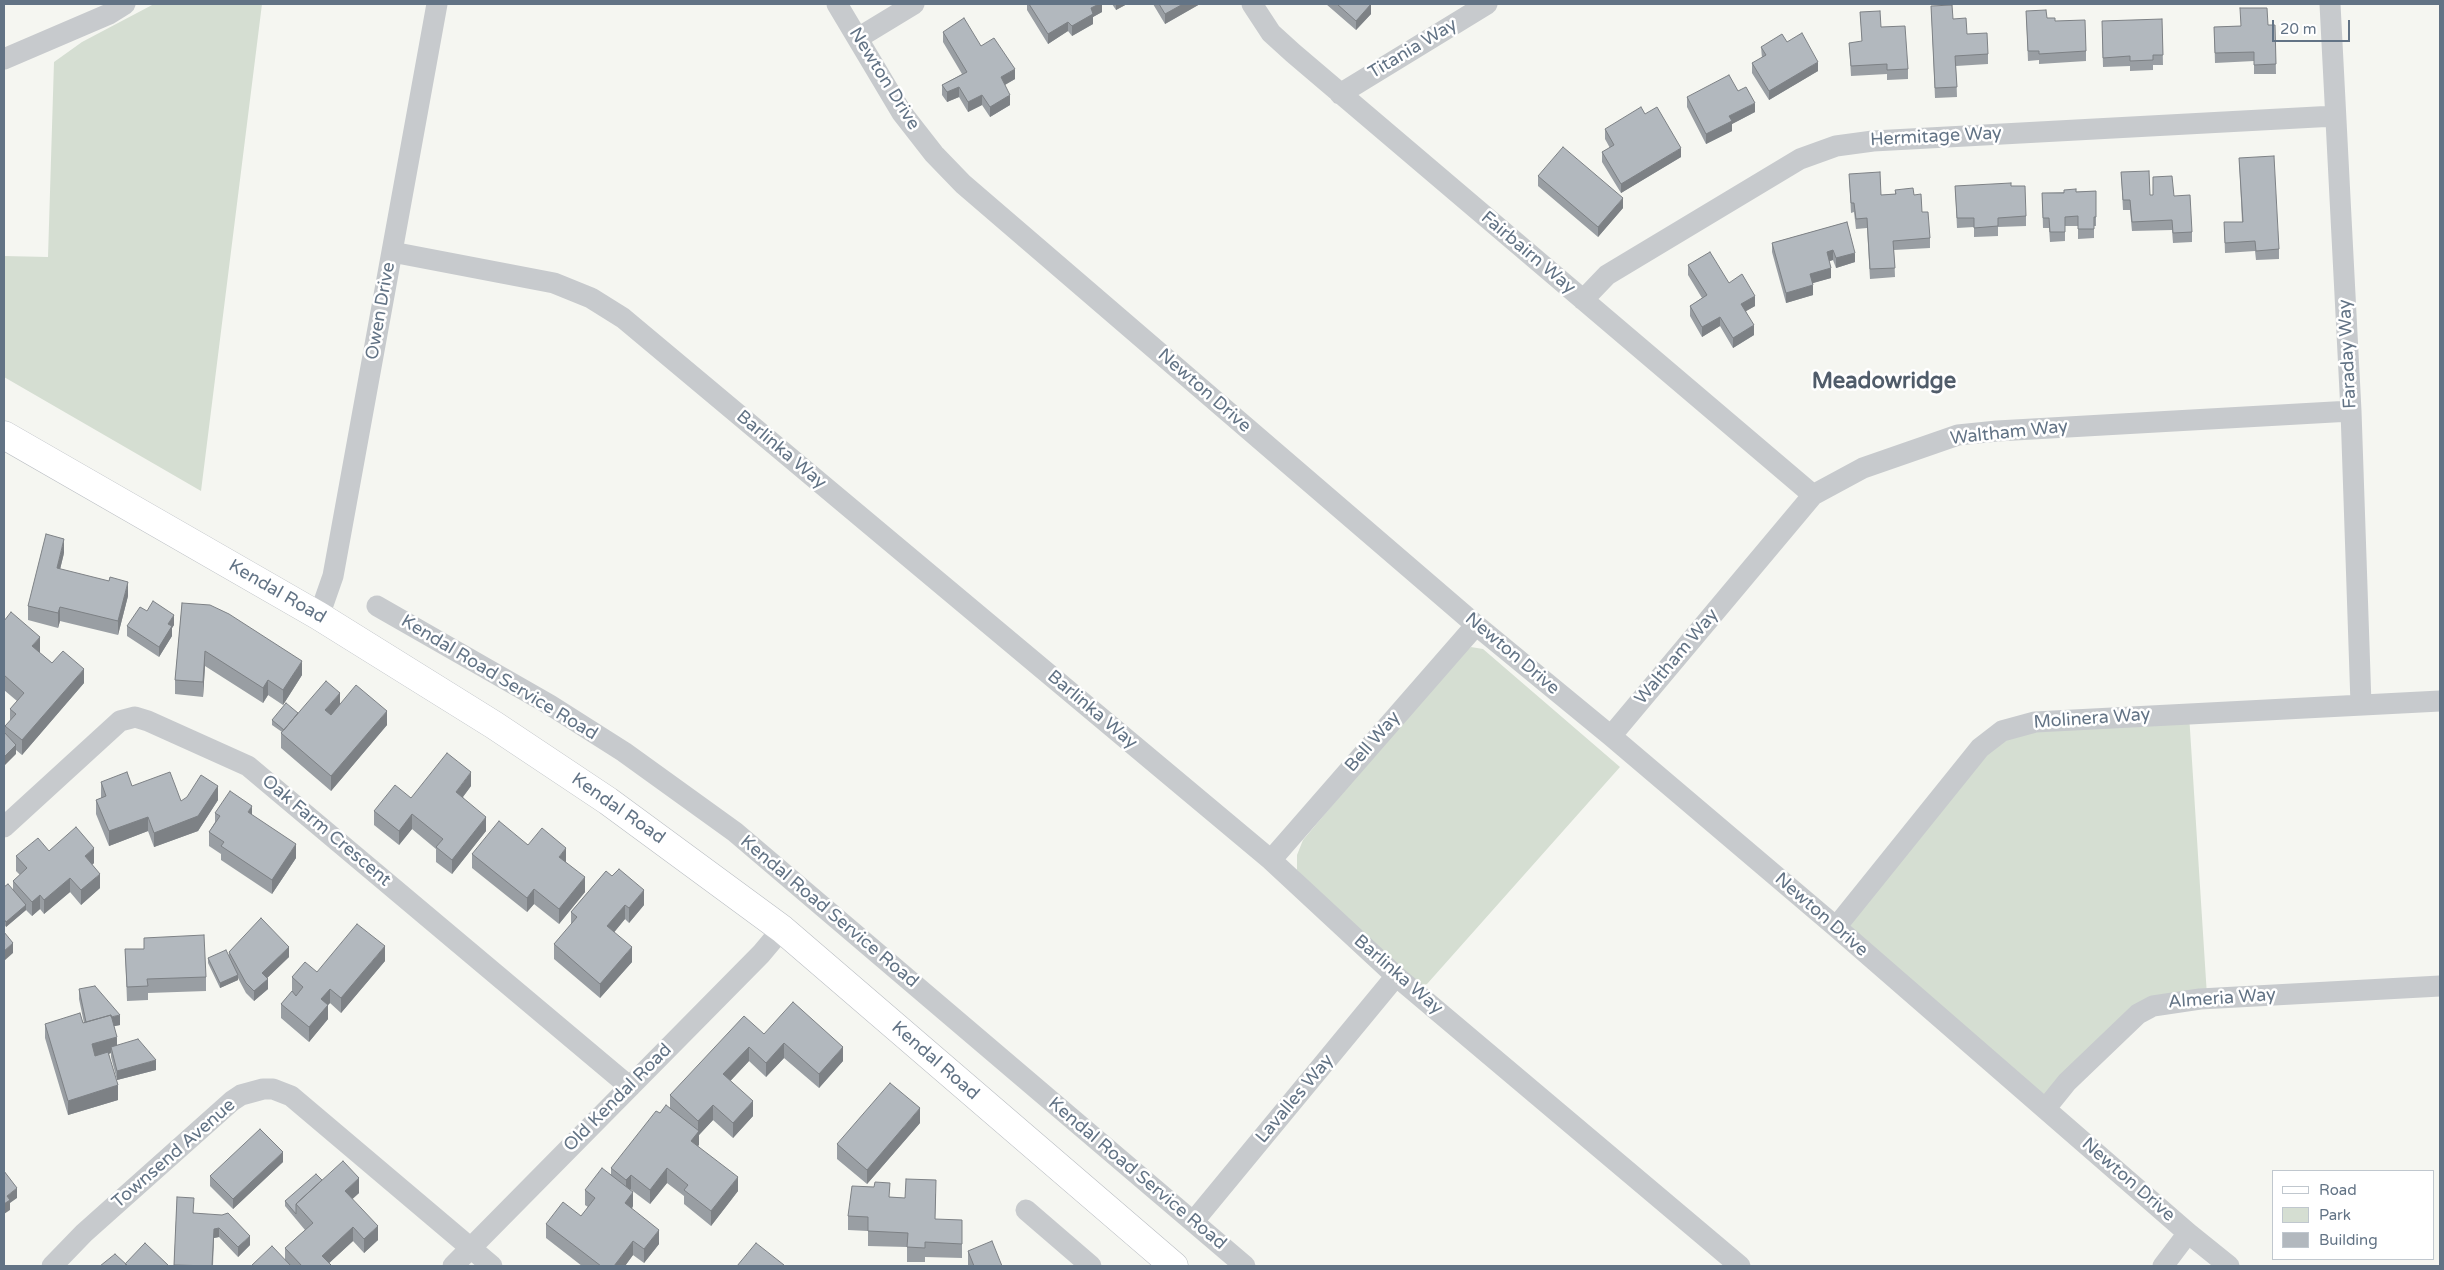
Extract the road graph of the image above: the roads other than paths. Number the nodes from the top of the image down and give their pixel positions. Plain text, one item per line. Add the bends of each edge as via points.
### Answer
1 (125, 4) edge
2 (437, 4) edge
3 (837, 4) edge
4 (914, 4) edge
5 (1252, 4) edge
6 (1487, 4) edge
7 (2330, 4) edge
8 (858, 38) junction
9 (4, 59) edge
10 (1340, 94) junction
11 (2335, 116) junction
12 (392, 252) junction
13 (1583, 300) junction
14 (2351, 411) junction
15 (4, 435) edge
16 (1813, 494) junction
17 (377, 606) dead end
18 (320, 616) junction
19 (1476, 625) junction
20 (2440, 701) edge
21 (2362, 704) junction
22 (1611, 736) junction
23 (4, 826) edge
24 (1271, 860) junction
25 (1836, 927) junction
26 (782, 929) junction
27 (1396, 976) junction
28 (2440, 986) edge
29 (630, 1087) junction
30 (2046, 1108) junction
31 (1026, 1210) dead end
32 (1193, 1222) junction
33 (2188, 1234) junction
34 (470, 1249) junction
35 (52, 1266) edge
36 (453, 1266) edge
37 (492, 1266) edge
38 (1091, 1266) edge
39 (1174, 1266) edge
40 (1245, 1266) edge
41 (1740, 1266) edge
42 (2163, 1266) edge
43 (2229, 1266) edge

1 - 9 street
2 - 12 street, Owen Drive
3 - 8 street, Newton Drive
4 - 8 street
5 - 10 street, Fairbairn Way via 1271,33
6 - 10 street, Titania Way
7 - 11 street, Faraday Way
8 - 19 street, Newton Drive via 902,113 963,184
10 - 13 street, Fairbairn Way
11 - 13 street, Hermitage Way via 1873,141 1836,146 1800,159 1607,275
11 - 14 street, Faraday Way
12 - 18 street, Owen Drive via 333,576
12 - 24 street, Barlinka Way via 554,282 591,298 623,318
13 - 16 street, Fairbairn Way
14 - 16 street, Waltham Way via 1958,435 1863,468
14 - 21 street, Faraday Way
15 - 18 main road, Kendal Road
16 - 22 street, Waltham Way
17 - 32 street, Kendal Road Service Road via 550,705 624,752 735,832
18 - 26 main road, Kendal Road via 608,801
19 - 22 street, Newton Drive
19 - 24 street, Bell Way
20 - 21 street, Molinera Way
21 - 25 street, Molinera Way via 2035,722 2002,731 1980,748
22 - 25 street, Newton Drive
23 - 29 street, Oak Farm Crescent via 120,721 135,717 148,721 248,766
24 - 27 street, Barlinka Way
25 - 30 street, Newton Drive
26 - 29 street, Old Kendal Road
26 - 39 main road, Kendal Road
27 - 32 street, Lavalles Way
27 - 41 street, Barlinka Way
28 - 30 street, Almeria Way via 2200,999 2153,1006 2138,1014
29 - 34 street, Old Kendal Road
30 - 33 street, Newton Drive
31 - 38 street
32 - 40 street, Kendal Road Service Road
33 - 42 street
33 - 43 street, Newton Drive
34 - 35 street, Townsend Avenue via 292,1096 263,1089 241,1095 232,1102 84,1233
34 - 36 street, Old Kendal Road
34 - 37 street, Townsend Avenue

